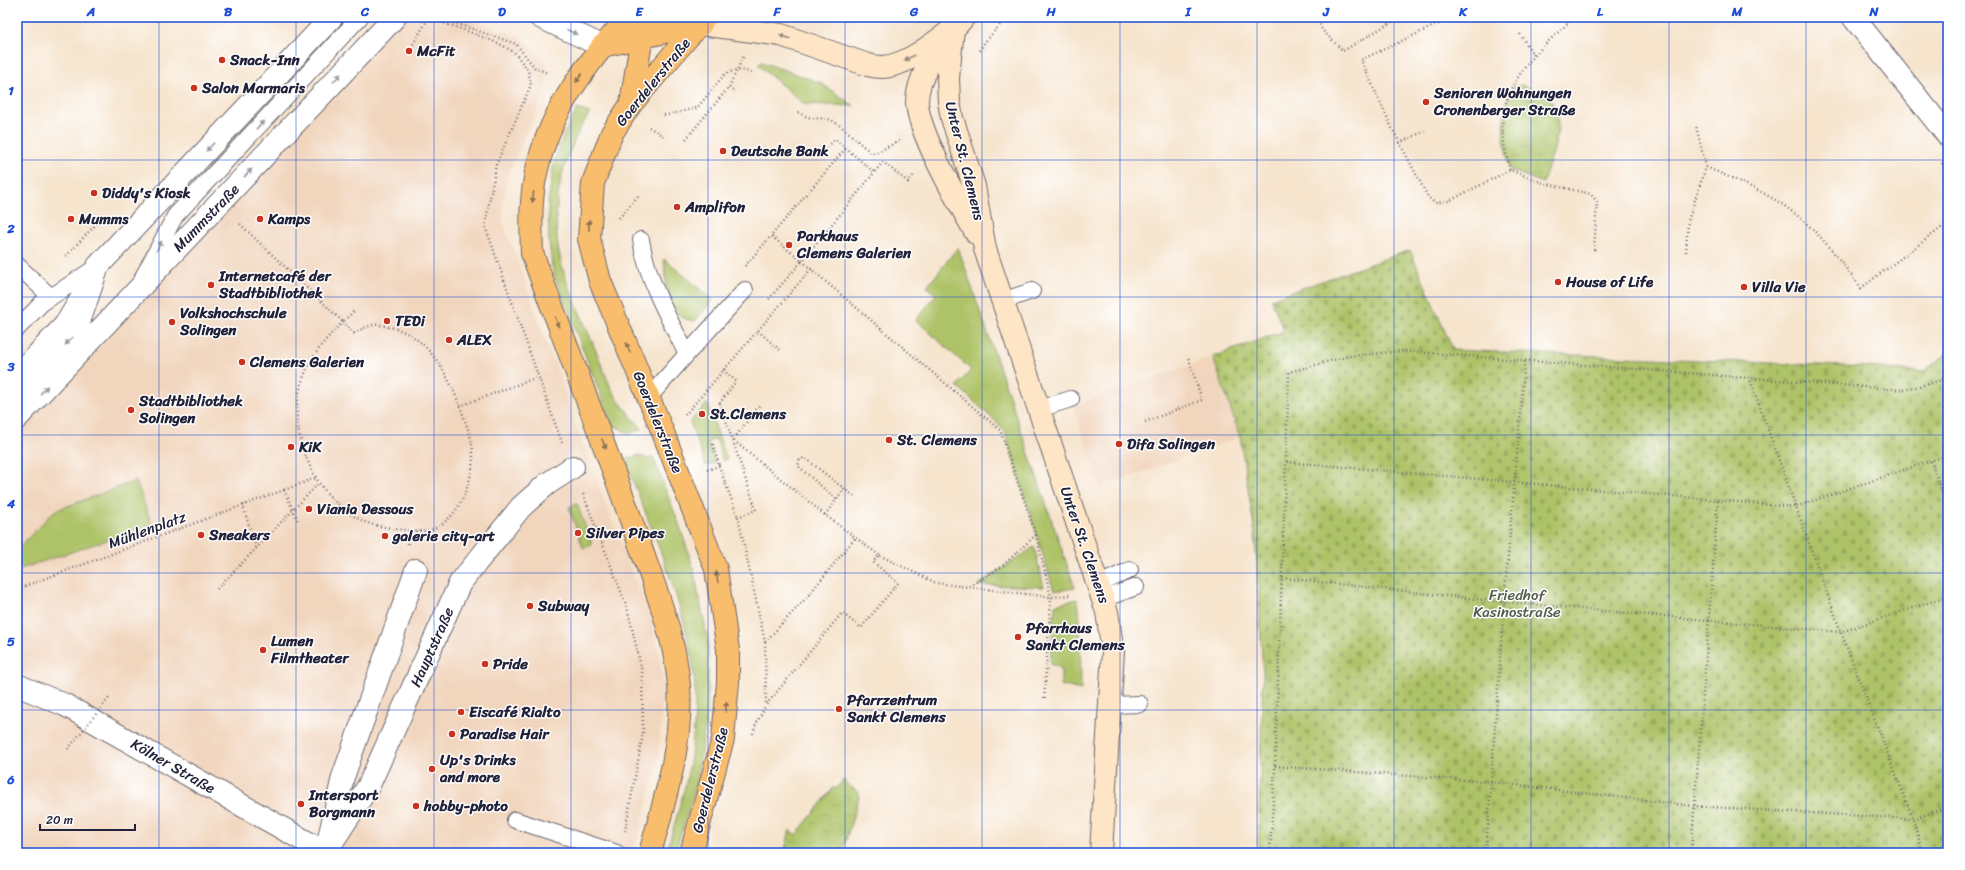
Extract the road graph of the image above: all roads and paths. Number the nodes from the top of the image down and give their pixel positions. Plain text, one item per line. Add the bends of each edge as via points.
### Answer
1 (332, 17) edge
2 (360, 17) edge
3 (395, 17) edge
4 (438, 17) edge
5 (541, 17) edge
6 (629, 17) edge
7 (1317, 17) edge
8 (1400, 17) edge
9 (1442, 17) edge
10 (1575, 17) edge
11 (1853, 17) edge
12 (428, 19) junction
13 (698, 19) edge
14 (417, 20) dead end
15 (958, 23) edge
16 (644, 28) edge
17 (1520, 34) dead end
18 (602, 46) junction
19 (409, 51) dead end
20 (1535, 57) junction
21 (751, 73) dead end
22 (575, 83) junction
23 (735, 92) dead end
24 (631, 104) junction
25 (798, 112) dead end
26 (657, 114) dead end
27 (1696, 126) dead end
28 (924, 128) junction
29 (1425, 131) dead end
30 (1948, 136) edge
31 (686, 139) dead end
32 (1399, 143) junction
33 (846, 148) junction
34 (820, 156) dead end
35 (1706, 167) junction
36 (1510, 170) junction
37 (916, 172) dead end
38 (874, 173) junction
39 (1948, 223) edge
40 (240, 224) dead end
41 (641, 240) dead end
42 (985, 249) junction
43 (1594, 251) dead end
44 (1686, 252) dead end
45 (802, 261) junction
46 (17, 265) edge
47 (98, 266) junction
48 (811, 269) junction
49 (745, 290) dead end
50 (1032, 291) dead end
51 (134, 292) junction
52 (51, 297) junction
53 (1002, 301) junction
54 (355, 310) dead end
55 (343, 322) junction
56 (17, 329) edge
57 (758, 331) junction
58 (781, 351) dead end
59 (687, 354) junction
60 (1188, 356) dead end
61 (1525, 360) junction
62 (724, 370) junction
63 (17, 372) edge
64 (1948, 374) edge
65 (538, 377) junction
66 (1749, 377) junction
67 (17, 394) edge
68 (649, 397) junction
69 (1071, 399) dead end
70 (460, 406) junction
71 (759, 406) dead end
72 (1039, 409) junction
73 (17, 418) edge
74 (1145, 422) dead end
75 (662, 430) junction
76 (733, 440) junction
77 (713, 444) dead end
78 (1948, 455) edge
79 (1931, 461) junction
80 (1287, 462) junction
81 (719, 466) junction
82 (573, 467) junction
83 (701, 472) dead end
84 (316, 478) junction
85 (1514, 482) junction
86 (319, 483) junction
87 (845, 488) junction
88 (284, 490) junction
89 (855, 497) dead end
90 (836, 499) junction
91 (1718, 500) junction
92 (243, 506) junction
93 (1795, 507) junction
94 (1948, 510) edge
95 (292, 511) junction
96 (825, 515) junction
97 (738, 517) junction
98 (298, 521) dead end
99 (1036, 535) junction
100 (856, 537) junction
101 (256, 548) junction
102 (879, 555) junction
103 (416, 570) dead end
104 (1130, 570) dead end
105 (1282, 578) junction
106 (968, 587) junction
107 (1136, 587) dead end
108 (17, 589) edge
109 (217, 589) dead end
110 (1101, 592) junction
111 (1077, 594) dead end
112 (1948, 596) edge
113 (1052, 597) junction
114 (1504, 602) junction
115 (1708, 620) junction
116 (1841, 632) junction
117 (765, 642) junction
118 (17, 685) edge
119 (109, 698) dead end
120 (1044, 702) dead end
121 (1140, 704) dead end
122 (1110, 705) junction
123 (68, 749) dead end
124 (1275, 766) junction
125 (1491, 782) junction
126 (1694, 806) junction
127 (1948, 807) edge
128 (1913, 819) junction
129 (515, 820) dead end
130 (624, 838) dead end
131 (326, 853) edge
132 (617, 853) edge
133 (650, 853) edge
134 (691, 853) edge
135 (1101, 853) edge
136 (1270, 853) edge
137 (1486, 853) edge
138 (1691, 853) edge
139 (1923, 853) edge

1 -> 47 street
51 -> 2 lane via 175,216
51 -> 3 street, Mummstraße
4 - 22 path via 516,44 535,68
5 -> 18 street
6 - 18 main road
7 - 8 path via 1322,30 1343,52
9 - 32 path via 1440,23 1361,60
10 - 20 path
11 - 30 street
12 - 14 path
12 - 19 path
12 - 65 path via 498,43 514,52 528,70 531,85 496,165 485,226
15 -> 13 street via 908,59 882,67 868,65 781,35
13 - 16 main road
13 - 24 main road, Goerdelerstraße
15 - 28 street, Unter St. Clemens via 928,66 921,82 917,101
15 - 42 street, Unter St. Clemens via 948,78 949,102 974,186
16 - 18 main road
16 - 24 main road
17 - 20 path
18 -> 22 main road
20 - 36 path via 1520,74 1506,101 1502,118 1503,139
21 - 26 path via 744,70 725,74 697,108 668,115
22 -> 133 main road via 566,96 536,170 531,220 532,253 608,452 671,637 679,686 678,726 670,784
23 - 31 path via 729,87
68 -> 24 main road, Goerdelerstraße via 600,281 589,239 591,198 598,166 612,133
25 - 28 path via 814,119 824,118 833,122 872,153
27 - 35 path
28 - 42 street, Unter St. Clemens via 954,192
29 - 32 path
32 - 36 path via 1428,197 1435,203 1449,201
33 - 34 path via 835,139
33 - 38 path
33 - 45 path via 771,236
35 - 39 path via 1786,207 1830,246 1861,288
35 - 44 path via 1688,221
36 - 43 path via 1543,183 1591,194 1597,202
37 - 38 path via 908,182 883,162
38 - 45 path
40 - 55 path
41 - 59 lane via 653,287
42 - 53 street, Unter St. Clemens
45 - 48 path
46 - 52 lane
47 - 52 lane
47 - 63 lane via 63,323
47 -> 67 street via 75,334
48 - 57 path
48 - 99 path via 1000,430
49 - 59 lane
50 - 53 lane
73 -> 51 street, Mummstraße
52 - 56 lane
53 - 72 street, Unter St. Clemens
54 - 55 path
55 - 70 path via 354,333 376,325 397,328 408,333 438,362
55 - 84 path via 318,350 300,387 296,418 301,446
57 - 58 path
57 - 62 path
59 - 68 lane
60 - 74 path via 1202,400
61 - 66 path
61 - 80 path via 1404,351 1349,356 1289,372
61 - 85 path
62 - 75 path via 681,420
62 - 76 path via 736,381 720,403
64 - 66 path via 1942,380 1904,390
65 - 70 path
65 - 82 path
66 - 93 path
68 - 75 main road, Goerdelerstraße
69 - 72 lane
70 - 86 path via 470,434 473,455 470,478 460,504 439,526 428,531 374,525 337,503
71 - 76 path
72 - 110 street, Unter St. Clemens
134 -> 75 main road, Goerdelerstraße via 723,739 728,650 716,569
76 - 96 path
76 - 97 path via 756,510
77 - 81 path
78 - 79 path
79 - 93 path
79 - 94 path
80 - 85 path
80 - 105 path
81 - 83 path
81 - 97 path
82 - 130 path via 627,607 642,671 643,734
82 - 131 street, Hauptstraße via 547,484 521,507 460,583 368,787
84 - 86 path
84 - 88 path, Mühlenplatz
85 - 91 path
85 - 114 path
86 - 95 path
87 - 89 path
87 - 90 path
87 - 90 path via 805,458 800,459 798,466
88 - 92 path, Mühlenplatz
88 - 95 path
90 - 96 path
91 - 93 path
91 - 115 path
92 - 101 path
92 - 108 path, Mühlenplatz
93 - 116 path
95 - 98 path
95 - 101 path
96 - 100 path
97 - 117 path
99 - 106 path via 1001,567
99 - 113 path
100 - 102 path
100 - 117 path
101 - 109 path
102 - 106 path via 936,583
102 - 117 path via 874,562 898,583 862,628 842,613 766,705
103 - 131 street via 343,777
104 - 110 lane
105 - 114 path
105 - 124 path
106 - 113 path
107 - 110 lane
110 - 122 street, Unter St. Clemens via 1113,652
111 - 113 path
112 - 116 path
113 - 120 path
114 - 115 path
114 - 125 path
115 - 116 path
115 - 126 path
116 - 128 path
118 - 131 street, Kölner Straße via 65,704
119 - 123 path, bridge
121 - 122 lane
122 - 135 street, Unter St. Clemens
124 - 125 path
124 - 136 path
125 - 126 path
125 - 137 path
126 - 128 path
126 - 138 path
127 - 128 path
128 - 139 path
129 - 132 lane

